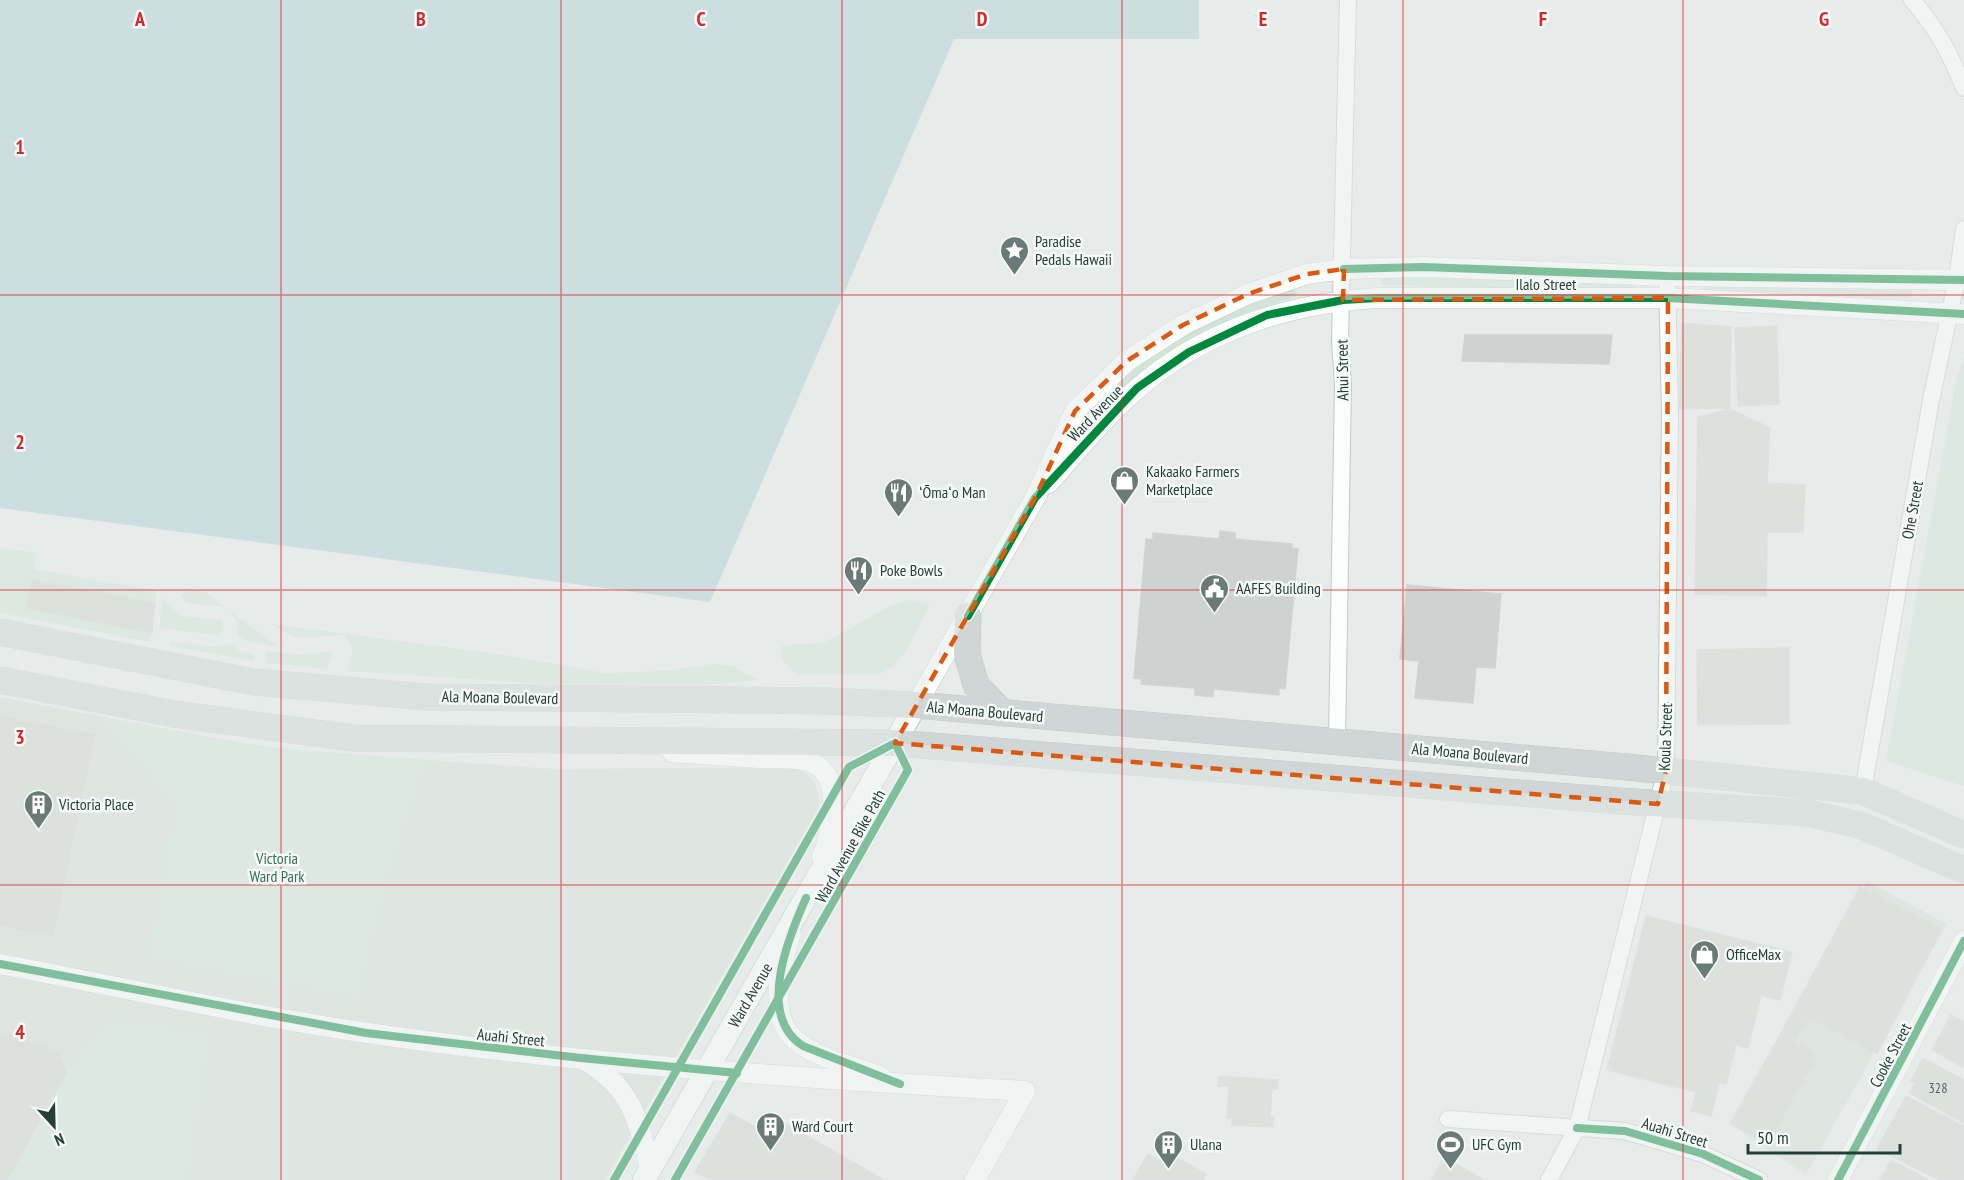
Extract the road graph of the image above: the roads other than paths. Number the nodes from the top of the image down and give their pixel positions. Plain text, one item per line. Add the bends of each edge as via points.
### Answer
1 (1348, 0) edge
2 (1912, 0) edge
3 (1964, 88) edge
4 (1964, 229) edge
5 (1344, 269) junction
6 (1667, 276) junction
7 (1960, 280) edge
8 (1668, 298) junction
9 (1343, 300) junction
10 (1957, 313) edge
11 (1035, 498) junction
12 (968, 616) junction
13 (0, 632) edge
14 (0, 680) edge
15 (916, 705) junction
16 (1003, 713) junction
17 (553, 740) junction
18 (1337, 741) junction
19 (895, 742) junction
20 (1666, 770) junction
21 (1863, 791) junction
22 (1658, 804) junction
23 (1964, 835) edge
24 (1964, 870) edge
25 (806, 898) junction
26 (1964, 941) edge
27 (0, 964) edge
28 (581, 1058) junction
29 (707, 1071) junction
30 (900, 1084) junction
31 (1448, 1119) dead end
32 (1577, 1128) junction
33 (647, 1175) edge
34 (975, 1180) edge
35 (1549, 1180) edge
36 (1759, 1180) edge
37 (1838, 1180) edge

1 - 5 street, Ahui Street
2 - 3 street via 1949,49
4 - 7 street, Ohe Street
5 - 6 street, Ilalo Street via 1423,267
5 - 9 street, Ahui Street
5 - 11 street, Ward Avenue via 1307,274 1248,294 1183,325 1127,361 1075,411
6 - 7 street, Ilalo Street
6 - 8 street, Koula Street
7 - 10 street, Ohe Street
8 - 9 street, Ilalo Street
8 - 10 street, Ilalo Street
8 - 20 street, Koula Street
9 - 11 street, Ward Avenue via 1267,315 1189,352 1137,388
9 - 18 street, Ahui Street
10 - 21 street, Ohe Street via 1929,411
11 - 12 street, Ward Avenue
12 - 15 street, Ward Avenue
12 - 16 main road via 967,654 976,685
13 - 15 main road, Ala Moana Boulevard via 254,682 404,695
14 - 17 main road via 174,714 352,738
15 - 16 main road, Ala Moana Boulevard
15 - 19 main road, Ward Avenue
16 - 18 main road, Ala Moana Boulevard
17 - 19 main road
17 - 25 street via 813,763 829,784 833,816 828,842
18 - 20 main road, Ala Moana Boulevard
19 - 22 main road
19 - 25 main road, Ward Avenue
20 - 21 main road, Ala Moana Boulevard
20 - 22 street, Koula Street
21 - 23 main road, Ala Moana Boulevard
22 - 24 main road via 1807,813 1860,825
22 - 32 street, Koula Street
25 - 29 main road, Ward Avenue
25 - 30 street via 785,950 781,971 780,1010 787,1031 814,1051
26 - 37 street, Cooke Street
27 - 28 street, Auahi Street via 366,1033
28 - 29 street, Auahi Street
28 - 33 street via 620,1087 633,1108
29 - 30 street, Auahi Street
29 - 33 main road, Ward Avenue
30 - 34 street, Auahi Street via 1025,1091
31 - 32 street, Auahi Street
32 - 35 street, Koula Street
32 - 36 street, Auahi Street via 1625,1131 1703,1154

